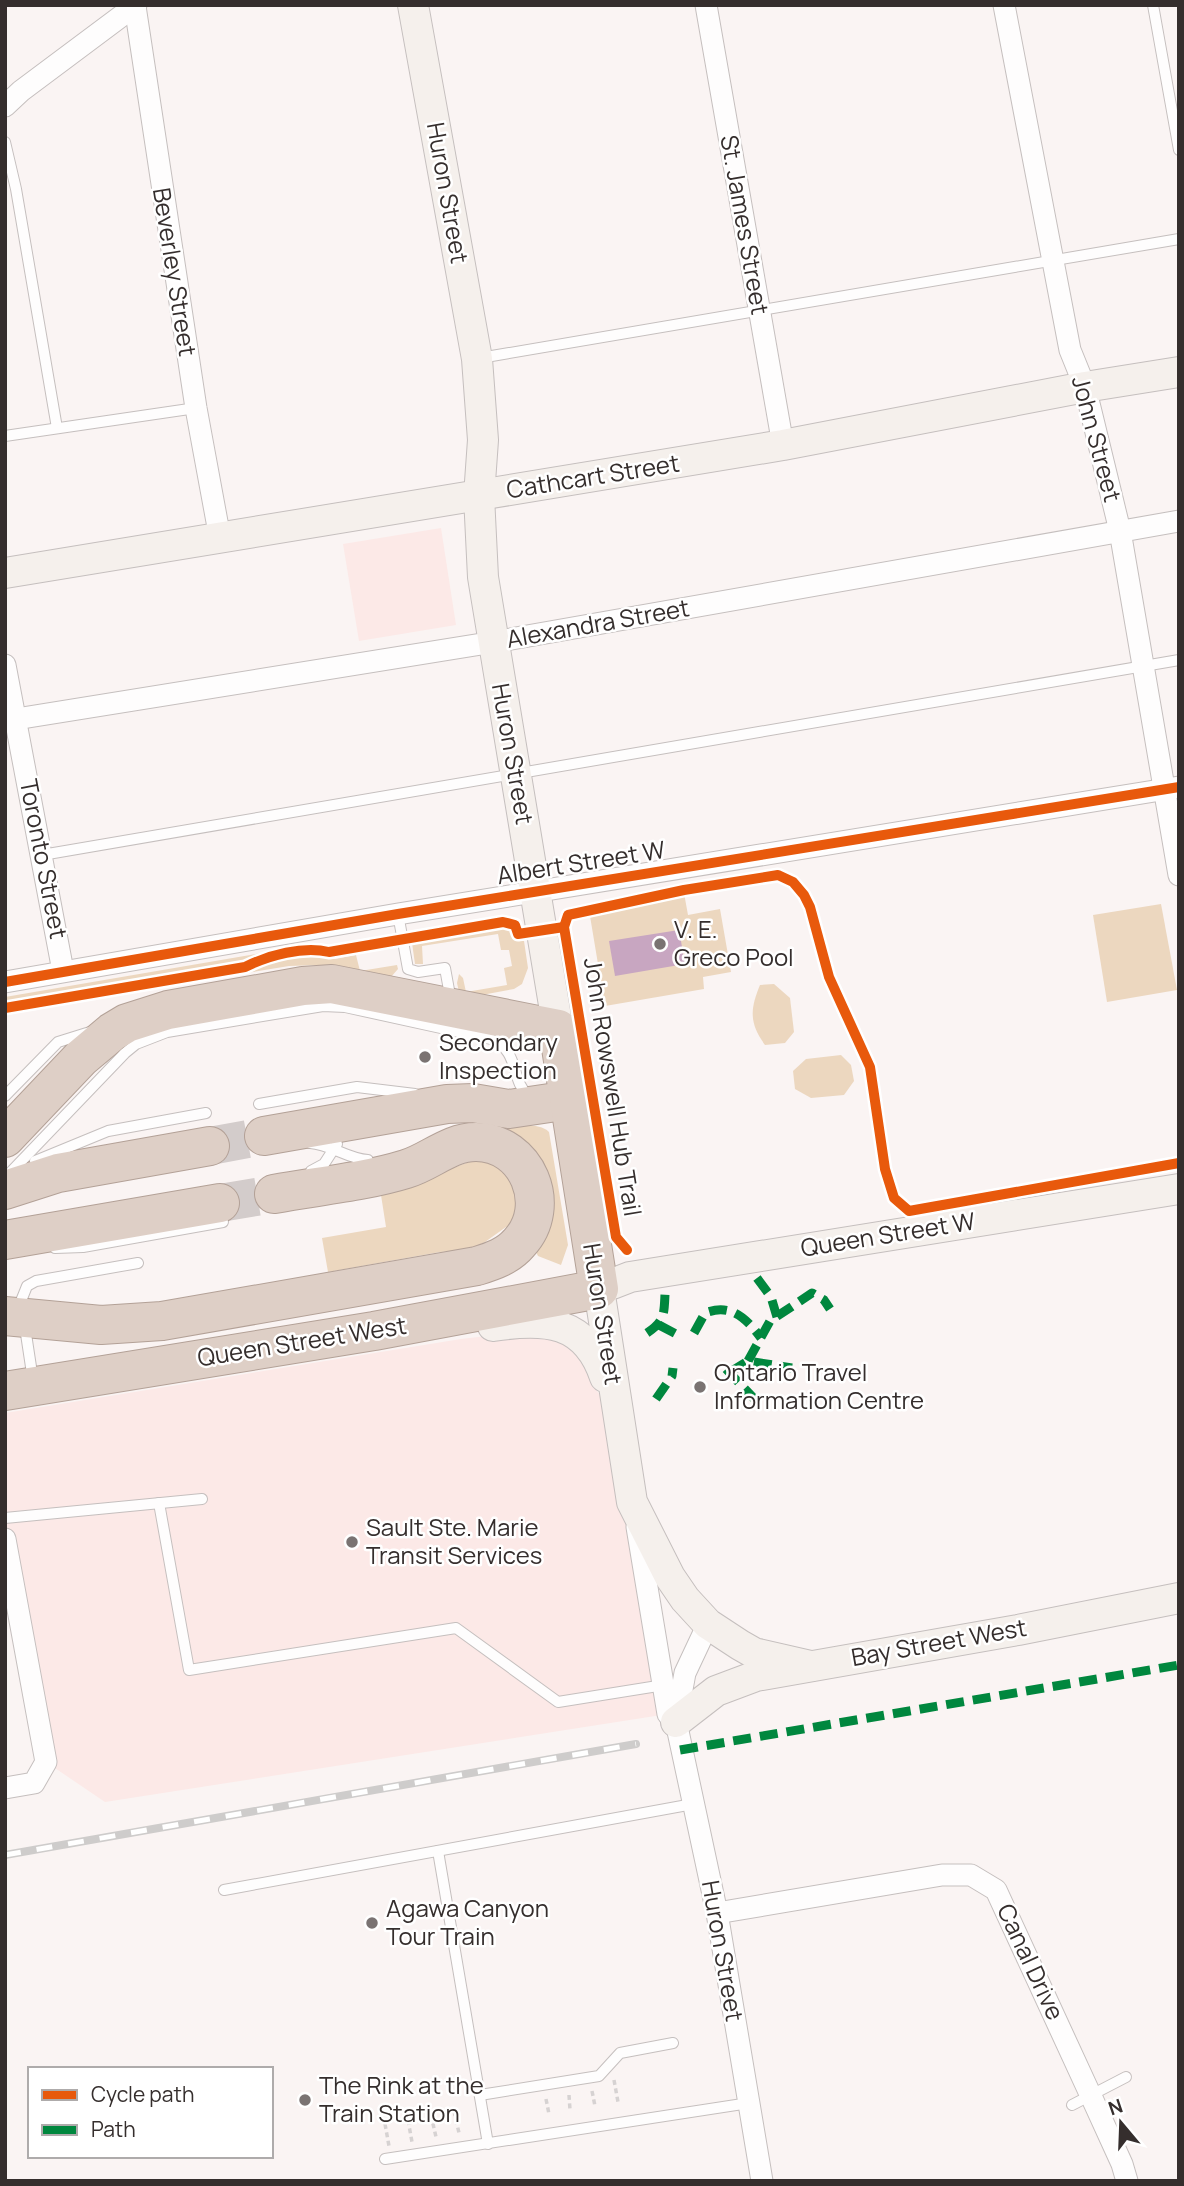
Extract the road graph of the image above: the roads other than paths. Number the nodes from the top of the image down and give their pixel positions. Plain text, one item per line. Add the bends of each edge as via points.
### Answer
1 (413, 5) edge
2 (706, 5) edge
3 (1004, 5) edge
4 (1153, 5) edge
5 (136, 6) edge
6 (5, 106) edge
7 (5, 142) edge
8 (1179, 150) edge
9 (1179, 239) edge
10 (1053, 260) junction
11 (759, 310) junction
12 (477, 359) junction
13 (1179, 372) edge
14 (1084, 387) junction
15 (196, 408) junction
16 (57, 428) junction
17 (5, 436) edge
18 (783, 445) junction
19 (479, 496) junction
20 (1179, 521) edge
21 (1120, 531) junction
22 (220, 538) junction
23 (5, 573) edge
24 (494, 642) junction
25 (1179, 660) edge
26 (5, 664) edge
27 (1143, 666) junction
28 (16, 719) junction
29 (515, 772) junction
30 (1171, 788) edge
31 (42, 855) junction
32 (1179, 875) edge
33 (535, 891) junction
34 (398, 914) junction
35 (64, 971) junction
36 (5, 982) edge
37 (465, 1018) junction
38 (110, 1027) junction
39 (558, 1029) junction
40 (66, 1052) dead end
41 (425, 1095) junction
42 (5, 1096) edge
43 (557, 1102) junction
44 (473, 1103) junction
45 (353, 1123) junction
46 (208, 1130) tunnel mouth
47 (279, 1133) joint
48 (5, 1138) edge
49 (87, 1156) dead end
50 (404, 1159) junction
51 (368, 1160) junction
52 (311, 1171) junction
53 (286, 1183) joint
54 (13, 1186) edge
55 (1179, 1189) edge
56 (352, 1193) dead end
57 (221, 1213) tunnel mouth
58 (8, 1240) edge
59 (138, 1263) dead end
60 (599, 1289) junction
61 (11, 1318) edge
62 (374, 1331) junction
63 (20, 1389) edge
64 (619, 1421) junction
65 (202, 1499) dead end
66 (632, 1502) junction
67 (159, 1503) junction
68 (5, 1518) edge
69 (5, 1539) edge
70 (1179, 1598) edge
71 (708, 1624) junction
72 (811, 1666) junction
73 (664, 1685) junction
74 (676, 1722) junction
75 (5, 1788) edge
76 (693, 1804) junction
77 (438, 1851) junction
78 (225, 1890) dead end
79 (717, 1913) junction
80 (673, 2043) dead end
81 (1126, 2077) dead end
82 (480, 2095) junction
83 (1082, 2101) junction
84 (749, 2103) junction
85 (488, 2144) junction
86 (388, 2159) road end
87 (762, 2181) edge
88 (1127, 2181) edge

1 - 12 main road, Huron Street
2 - 11 street, St. James Street
3 - 10 street, John Street
4 - 8 lane
5 - 6 street
5 - 15 street, Beverley Street
7 - 16 lane
9 - 10 lane
10 - 11 lane
10 - 14 street, John Street via 1070,350
11 - 12 lane
11 - 18 street, St. James Street
12 - 19 main road, Huron Street via 482,440
13 - 14 main road, Cathcart Street
14 - 18 main road, Cathcart Street
14 - 21 street, John Street
15 - 16 lane
15 - 22 street, Beverley Street
16 - 17 lane
18 - 19 main road, Cathcart Street
19 - 22 main road, Cathcart Street
19 - 24 main road, Huron Street via 483,577
20 - 21 street, Alexandra Street
21 - 24 street, Alexandra Street
21 - 27 street, John Street
22 - 23 main road, Cathcart Street
24 - 28 street, Alexandra Street
24 - 29 main road, Huron Street
25 - 27 lane
26 - 28 street, Toronto Street
27 - 29 lane
27 - 30 street, John Street
28 - 31 street, Toronto Street
29 - 31 lane
29 - 33 main road, Huron Street
30 - 32 street, John Street
30 - 33 street, Albert Street W
31 - 35 street, Toronto Street
33 - 34 street, Albert Street W
33 - 39 main road, Huron Street
34 - 35 street, Albert Street W
34 - 37 lane via 408,969 445,968 449,990
35 - 36 street, Albert Street W
37 - 38 highway via 346,986 318,984 168,1010
37 - 39 highway
37 - 43 lane via 501,1043 512,1057 525,1094 537,1103
37 - 54 lane via 333,1005 150,1037 125,1053
38 - 40 lane
38 - 42 lane via 58,1042
38 - 48 highway via 112,1032
39 - 43 highway, Huron Street
41 - 44 lane
41 - 45 lane via 396,1096
41 - 47 lane via 357,1087
43 - 44 highway via 509,1109
43 - 60 highway, Huron Street
44 - 45 highway
45 - 47 highway
45 - 51 lane via 354,1158
45 - 52 lane via 324,1164
46 - 54 highway
49 - 54 lane
50 - 51 lane
50 - 53 highway
50 - 56 lane
50 - 61 highway via 464,1143 506,1149 523,1166 534,1193 536,1208 528,1231 512,1250 492,1262 162,1321 101,1325
51 - 52 lane
52 - 53 lane
55 - 60 main road, Queen Street W via 630,1277
57 - 58 highway
59 - 61 lane via 36,1282 27,1286
60 - 62 highway, Queen Street West
60 - 64 main road, Huron Street
61 - 63 lane
62 - 63 highway, Queen Street West
62 - 64 main road via 449,1332 522,1321 556,1324 594,1350
64 - 66 main road, Huron Street
65 - 67 lane
66 - 71 main road, Huron Street via 670,1577
66 - 73 street, Huron Street
67 - 68 lane
67 - 73 lane via 189,1670 456,1628 558,1702
69 - 75 street via 46,1762 34,1783
70 - 72 main road, Bay Street West
71 - 72 main road, Bay Street West via 754,1653
71 - 74 street, Huron Street via 685,1673
72 - 74 main road via 755,1676 716,1691
73 - 74 street, Huron Street via 668,1714
74 - 76 street, Huron Street
76 - 77 lane
76 - 79 street, Huron Street
77 - 78 lane
77 - 82 lane
79 - 83 street, Canal Drive via 942,1875 971,1875 996,1890
79 - 84 street, Huron Street
80 - 82 lane via 620,2053 599,2076
81 - 83 lane
82 - 85 lane
83 - 88 street, Canal Drive via 1122,2164
84 - 85 lane
84 - 87 street, Huron Street
85 - 86 lane

